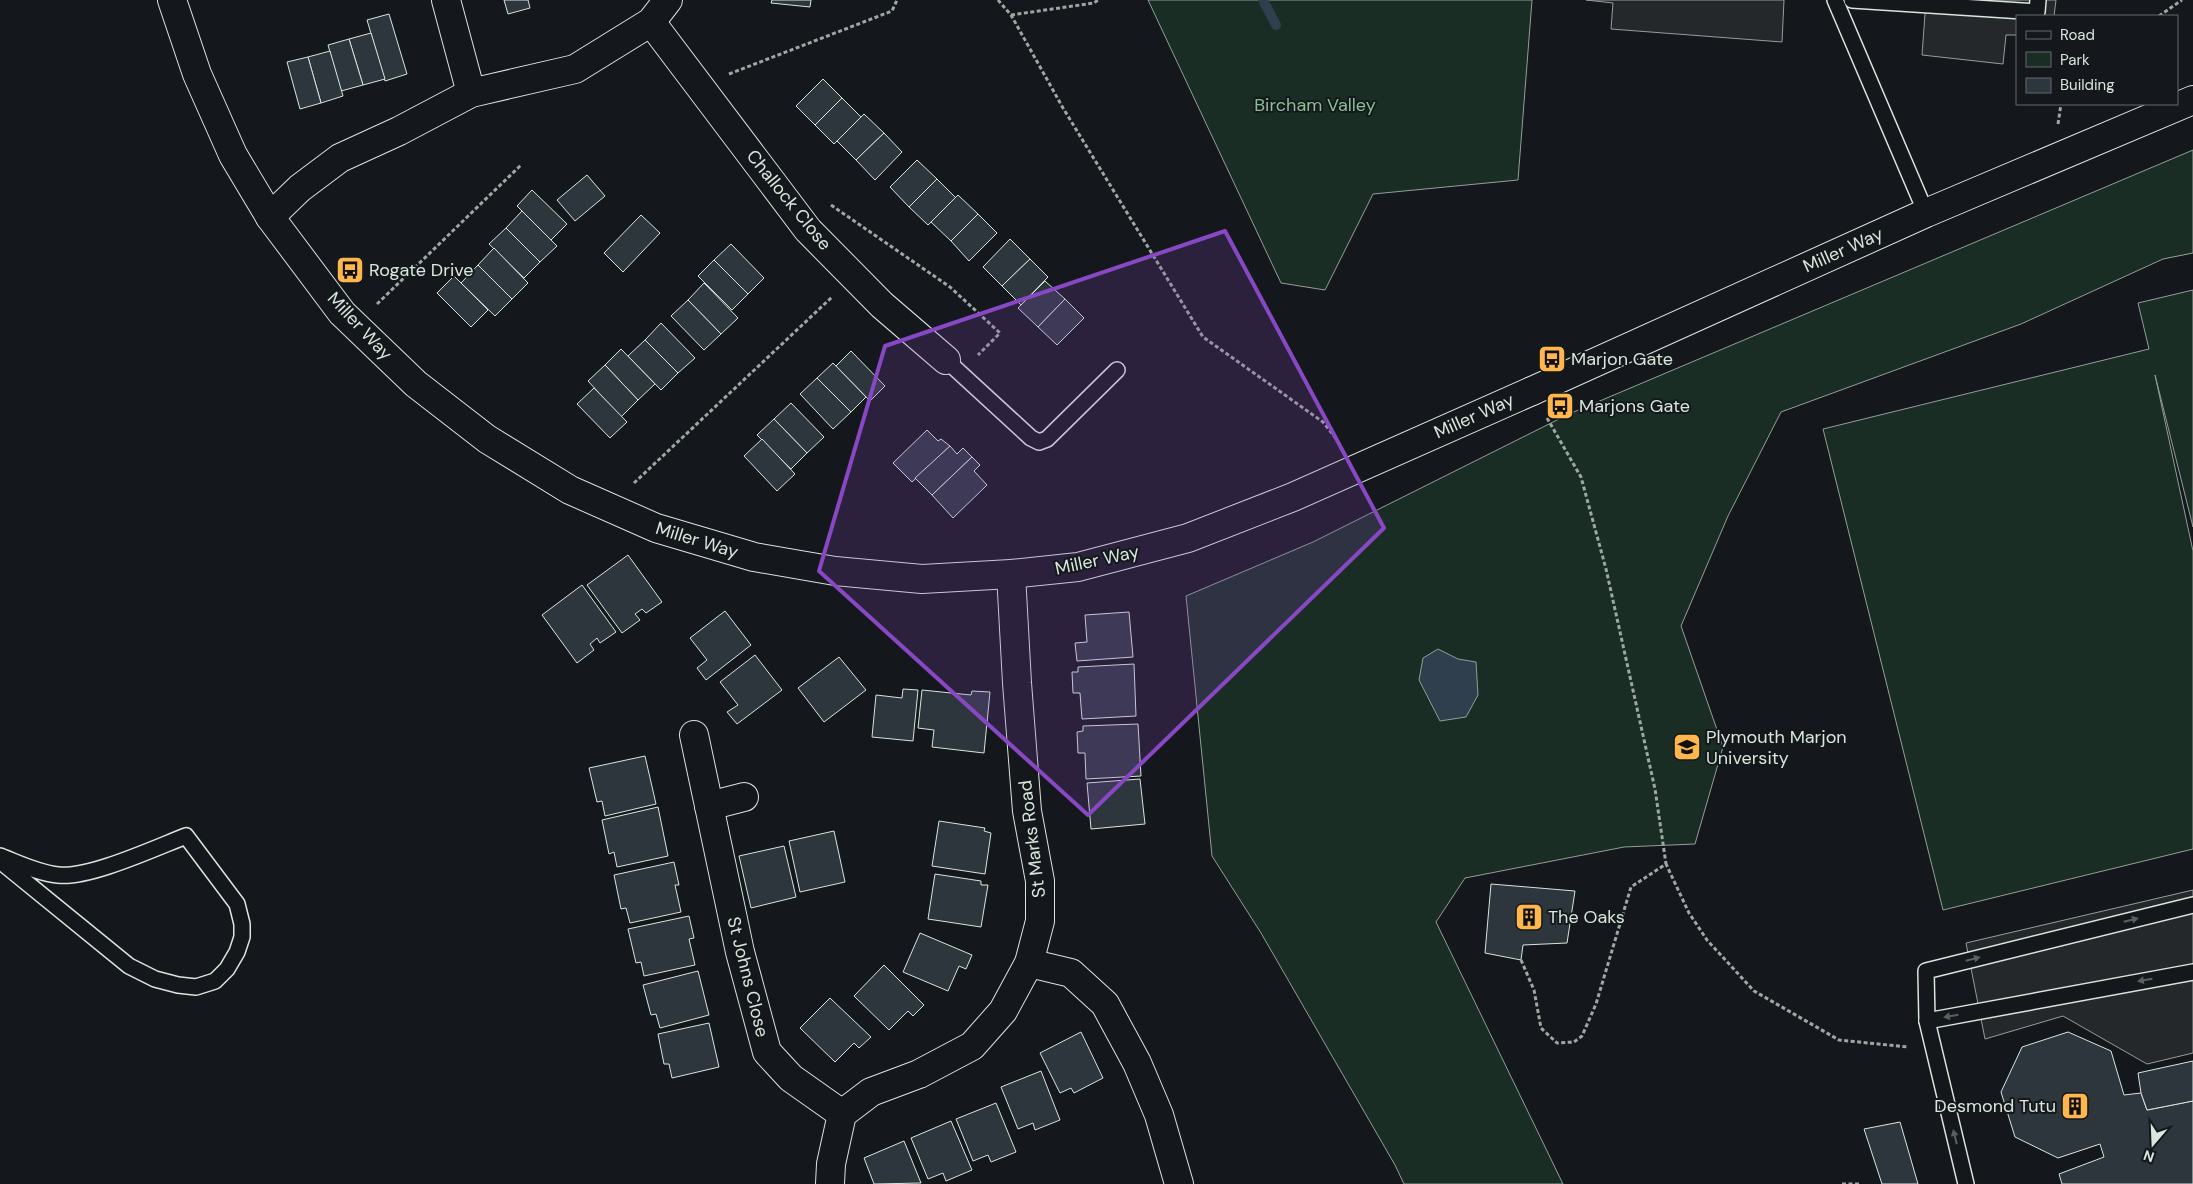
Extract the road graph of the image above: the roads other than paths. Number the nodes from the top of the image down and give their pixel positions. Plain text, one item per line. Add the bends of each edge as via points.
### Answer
1 (172, 0) edge
2 (446, 0) edge
3 (668, 0) edge
4 (1835, 0) edge
5 (1852, 0) edge
6 (2038, 0) edge
7 (651, 22) junction
8 (470, 93) junction
9 (2193, 100) edge
10 (1926, 213) junction
11 (270, 217) junction
12 (954, 367) joint
13 (1117, 370) dead end
14 (1011, 574) junction
15 (694, 735) dead end
16 (744, 796) dead end
17 (709, 806) junction
18 (0, 856) edge
19 (0, 861) edge
20 (2193, 905) edge
21 (1030, 963) junction
22 (2193, 972) edge
23 (1927, 1021) junction
24 (842, 1114) junction
25 (830, 1184) edge
26 (1179, 1184) edge
27 (1966, 1184) edge

1 - 11 street, Miller Way via 197,74 233,156
2 - 8 street
3 - 7 street
4 - 10 lane
5 - 6 lane via 2037,12
7 - 8 street via 575,69
7 - 12 street, Challock Close via 808,230 882,306
8 - 11 street via 340,158 300,188
9 - 10 street, Miller Way
10 - 14 street, Miller Way via 1293,497 1188,538 1078,567
11 - 14 street, Miller Way via 342,312 416,384 487,439 570,490 656,528 754,557 826,569 922,579
12 - 13 lane via 1039,442 1048,439
14 - 21 street, St Marks Road via 1027,811 1040,881 1040,921
15 - 17 street, St Johns Close
16 - 17 street
17 - 24 street, St Johns Close via 740,952 767,1052 791,1078
18 - 19 lane via 58,876 81,875 186,836 237,904 242,937 237,952 215,981 196,987 155,979 128,966
23 -> 20 lane via 1926,971
21 - 24 street, St Marks Road via 1003,1010 972,1046 919,1074 871,1092
21 - 26 street via 1071,973 1105,1004 1137,1063 1159,1115
22 -> 23 lane
27 -> 23 lane
24 - 25 street

